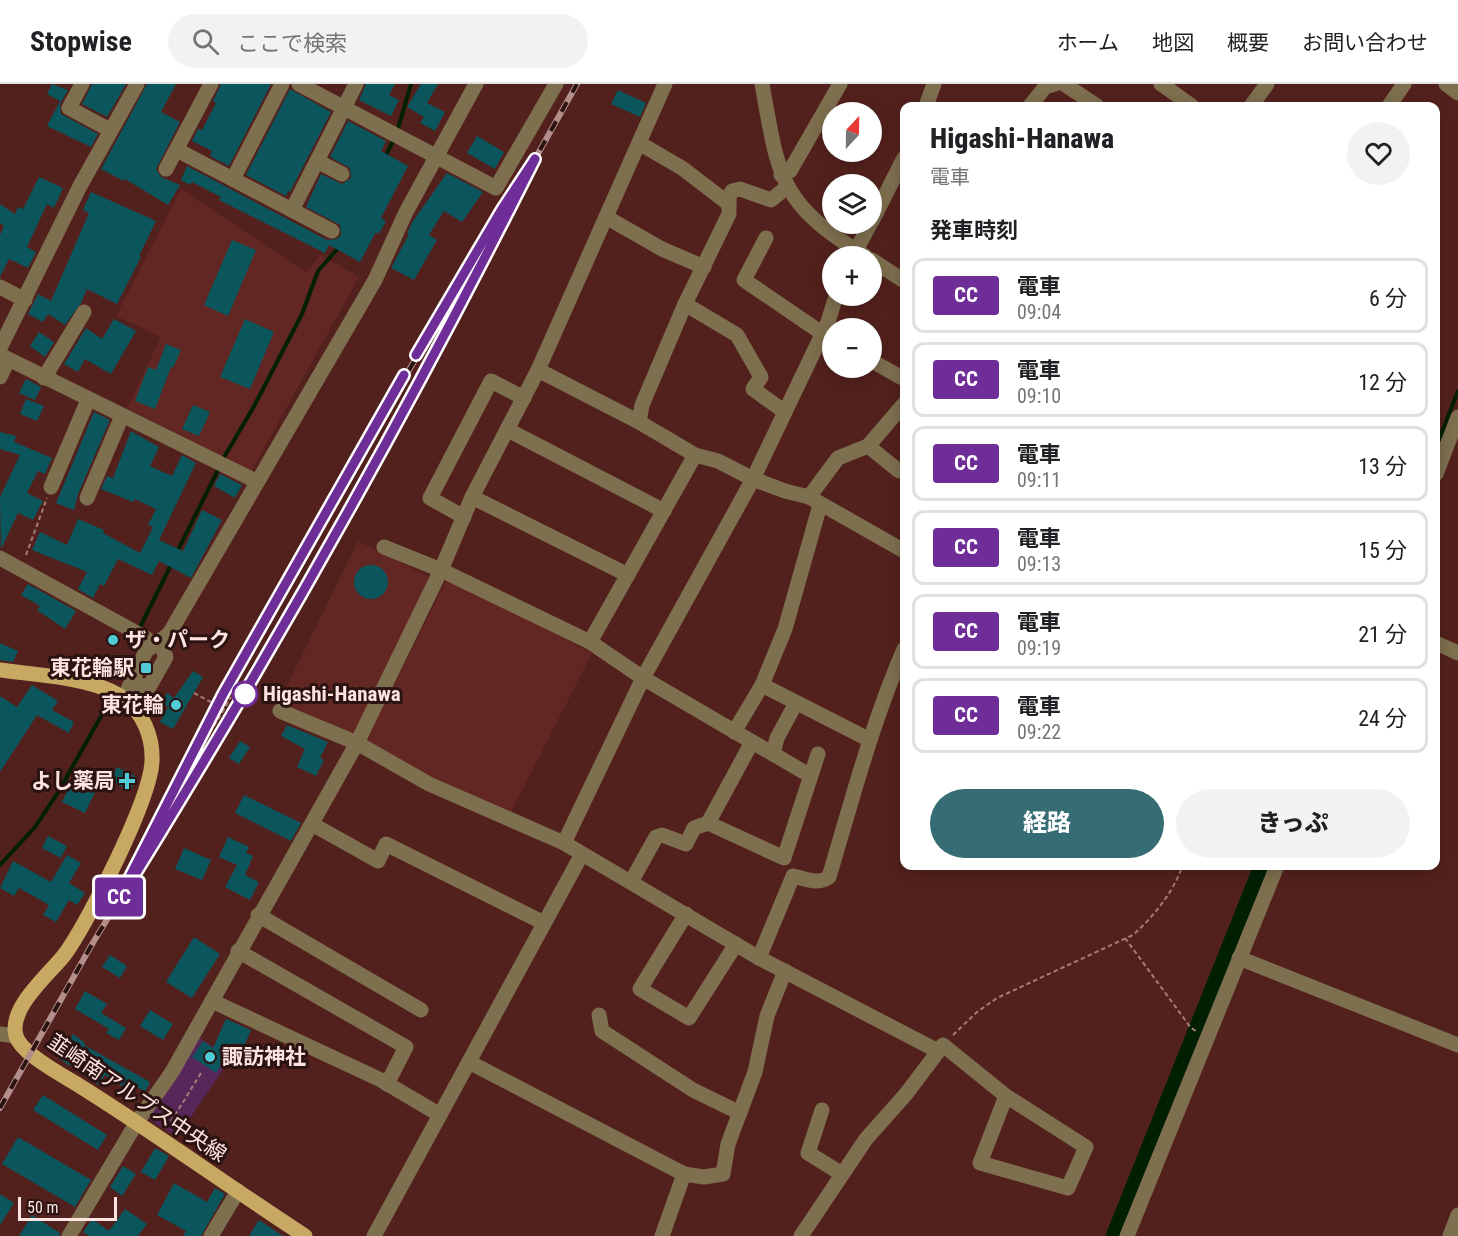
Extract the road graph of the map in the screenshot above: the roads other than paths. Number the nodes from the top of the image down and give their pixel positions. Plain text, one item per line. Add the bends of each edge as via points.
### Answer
1 (82, 84) edge
2 (137, 84) edge
3 (211, 84) edge
4 (282, 84) edge
5 (298, 84) edge
6 (356, 84) edge
7 (476, 84) edge
8 (556, 84) edge
9 (665, 84) edge
10 (762, 84) edge
11 (840, 84) edge
12 (934, 84) edge
13 (1054, 84) edge
14 (1064, 84) edge
15 (1161, 84) edge
16 (1267, 84) edge
17 (1404, 84) edge
18 (1446, 84) edge
19 (1458, 93) edge
20 (1175, 101) edge
21 (927, 102) edge
22 (1033, 102) edge
23 (1091, 102) edge
24 (1254, 102) edge
25 (1392, 102) edge
26 (344, 107) junction
27 (110, 130) junction
28 (639, 143) junction
29 (177, 150) junction
30 (436, 156) junction
31 (317, 161) junction
32 (900, 166) edge
33 (166, 169) dead end
34 (342, 174) dead end
35 (233, 179) junction
36 (784, 181) junction
37 (882, 201) edge
38 (729, 204) junction
39 (292, 210) junction
40 (606, 217) junction
41 (332, 231) dead end
42 (766, 238) dead end
43 (846, 246) edge
44 (704, 267) junction
45 (882, 267) edge
46 (900, 278) edge
47 (0, 287) edge
48 (25, 300) junction
49 (685, 304) junction
50 (84, 312) dead end
51 (822, 334) edge
52 (822, 346) edge
53 (2, 354) edge
54 (882, 367) edge
55 (538, 370) junction
56 (0, 377) edge
57 (900, 377) edge
58 (44, 378) junction
59 (524, 398) junction
60 (88, 400) junction
61 (900, 409) edge
62 (785, 412) junction
63 (122, 416) junction
64 (1458, 417) edge
65 (639, 422) junction
66 (508, 430) junction
67 (868, 446) junction
68 (695, 455) junction
69 (1440, 458) edge
70 (899, 471) dead end
71 (753, 479) junction
72 (255, 481) junction
73 (51, 487) road end
74 (472, 497) junction
75 (87, 498) dead end
76 (814, 501) junction
77 (664, 511) junction
78 (464, 517) junction
79 (384, 547) dead end
80 (900, 549) edge
81 (0, 558) edge
82 (441, 570) junction
83 (628, 575) junction
84 (590, 642) junction
85 (156, 644) junction
86 (1440, 645) edge
87 (1458, 653) edge
88 (900, 658) edge
89 (0, 670) edge
90 (643, 678) junction
91 (131, 683) junction
92 (762, 685) junction
93 (124, 698) junction
94 (796, 703) junction
95 (280, 711) dead end
96 (735, 732) junction
97 (870, 740) junction
98 (752, 742) junction
99 (357, 743) junction
100 (773, 754) junction
101 (818, 754) dead end
102 (809, 776) junction
103 (312, 824) junction
104 (708, 824) junction
105 (564, 843) junction
106 (582, 854) junction
107 (1275, 870) edge
108 (631, 882) junction
109 (686, 914) junction
110 (258, 915) junction
111 (544, 923) junction
112 (736, 944) junction
113 (238, 951) junction
114 (759, 958) junction
115 (1239, 958) junction
116 (785, 971) junction
117 (212, 1001) junction
118 (421, 1010) dead end
119 (599, 1015) dead end
120 (0, 1034) edge
121 (16, 1036) junction
122 (1458, 1045) edge
123 (939, 1048) junction
124 (469, 1062) junction
125 (387, 1084) junction
126 (1006, 1096) junction
127 (822, 1110) dead end
128 (740, 1113) junction
129 (440, 1115) junction
130 (137, 1122) junction
131 (684, 1174) junction
132 (842, 1174) junction
133 (237, 1191) junction
134 (1458, 1215) edge
135 (69, 1236) edge
136 (211, 1236) edge
137 (305, 1236) edge
138 (374, 1236) edge
139 (662, 1236) edge
140 (801, 1236) edge
141 (1127, 1236) edge
142 (1449, 1236) edge

1 - 27 street via 69,108
2 - 27 street
3 - 29 street
4 - 35 street
5 - 26 street
6 - 26 street
7 - 30 street
8 - 30 street via 496,188
9 - 28 street
10 - 36 street
11 - 36 street
12 - 21 street
13 - 22 street via 1045,87
14 - 23 street
15 - 20 street
16 - 24 street
17 - 25 street
18 - 19 street
26 - 30 street
26 - 31 street
27 - 48 street
28 - 38 street via 682,168
28 - 40 street
29 - 33 street
29 - 35 street
30 - 72 street via 375,279
31 - 34 street
31 - 39 street
32 - 37 street
35 - 39 street
36 - 38 street via 771,200 740,189 732,191
36 - 43 street via 798,206
38 - 44 street via 729,214
39 - 41 street
40 - 44 street via 662,249
40 - 55 street
42 - 51 street via 744,280
44 - 49 street
45 - 46 street
47 - 48 street
48 - 53 street
49 - 62 street via 737,335 761,377 753,389
49 - 65 street via 642,405
50 - 58 street
52 - 62 street
53 - 56 street
53 - 58 street
54 - 57 street
55 - 59 street
55 - 65 street
58 - 60 street
59 - 66 street
59 - 78 street via 491,381 430,498
60 - 63 street
60 - 73 street
61 - 67 street
62 - 71 street
63 - 72 street
63 - 75 street
64 - 69 street
65 - 68 street
66 - 74 street
66 - 77 street
67 - 70 street
67 - 76 street via 838,458
68 - 71 street via 718,461
68 - 77 street
71 - 76 street
71 - 90 street
72 - 85 street via 169,634
74 - 78 street
74 - 83 street
76 - 80 street
76 - 92 street via 786,629
77 - 83 street
78 - 82 street
79 - 82 street
81 - 85 street
82 - 84 street
82 - 99 street
83 - 84 street
84 - 90 street
85 - 91 street via 146,651
85 - 91 street via 166,657 149,687
86 - 87 street
88 - 97 street
89 - 93 main road, 韮崎南アルプス中央線 via 67,680
90 - 96 street
90 - 105 street
91 - 93 street
92 - 94 street
92 - 96 street
93 - 121 main road, 韮崎南アルプス中央線 via 143,720 151,742 152,762 145,792 104,886 75,940 51,973 24,1000 15,1021
94 - 97 street
94 - 100 street
95 - 99 street
96 - 98 street
97 - 114 street via 830,877 815,881 793,876
98 - 100 street
98 - 104 street
99 - 103 street
99 - 105 street via 429,784
100 - 102 street
101 - 102 street
102 - 104 street via 784,858
103 - 110 street
103 - 111 street via 378,861 386,844
104 - 108 street via 694,828 686,844 662,835 656,837
105 - 106 street
106 - 108 street
106 - 111 street
107 - 115 street
108 - 109 street
109 - 112 street
109 - 112 street via 640,989 689,1018
110 - 113 street
110 - 118 street
111 - 124 street
112 - 114 street
113 - 117 street
113 - 125 street via 406,1047
114 - 116 street
115 - 122 street
115 - 141 street
116 - 123 street
116 - 128 street via 767,1016 755,1072
117 - 125 street
117 - 130 street via 172,1072
119 - 128 street via 602,1031 693,1090
120 - 121 street
121 - 130 main road, 韮崎南アルプス中央線 via 23,1047 47,1066
123 - 126 street
123 - 132 street
124 - 129 street
124 - 131 street
125 - 129 street
126 - 126 street via 980,1163 1068,1188 1086,1147
127 - 132 street via 808,1153
128 - 131 street via 728,1144 723,1174
129 - 138 street
130 - 133 main road, 韮崎南アルプス中央線
130 - 135 street
131 - 139 street
132 - 140 street
133 - 136 street
133 - 137 main road, 韮崎南アルプス中央線
134 - 142 street

